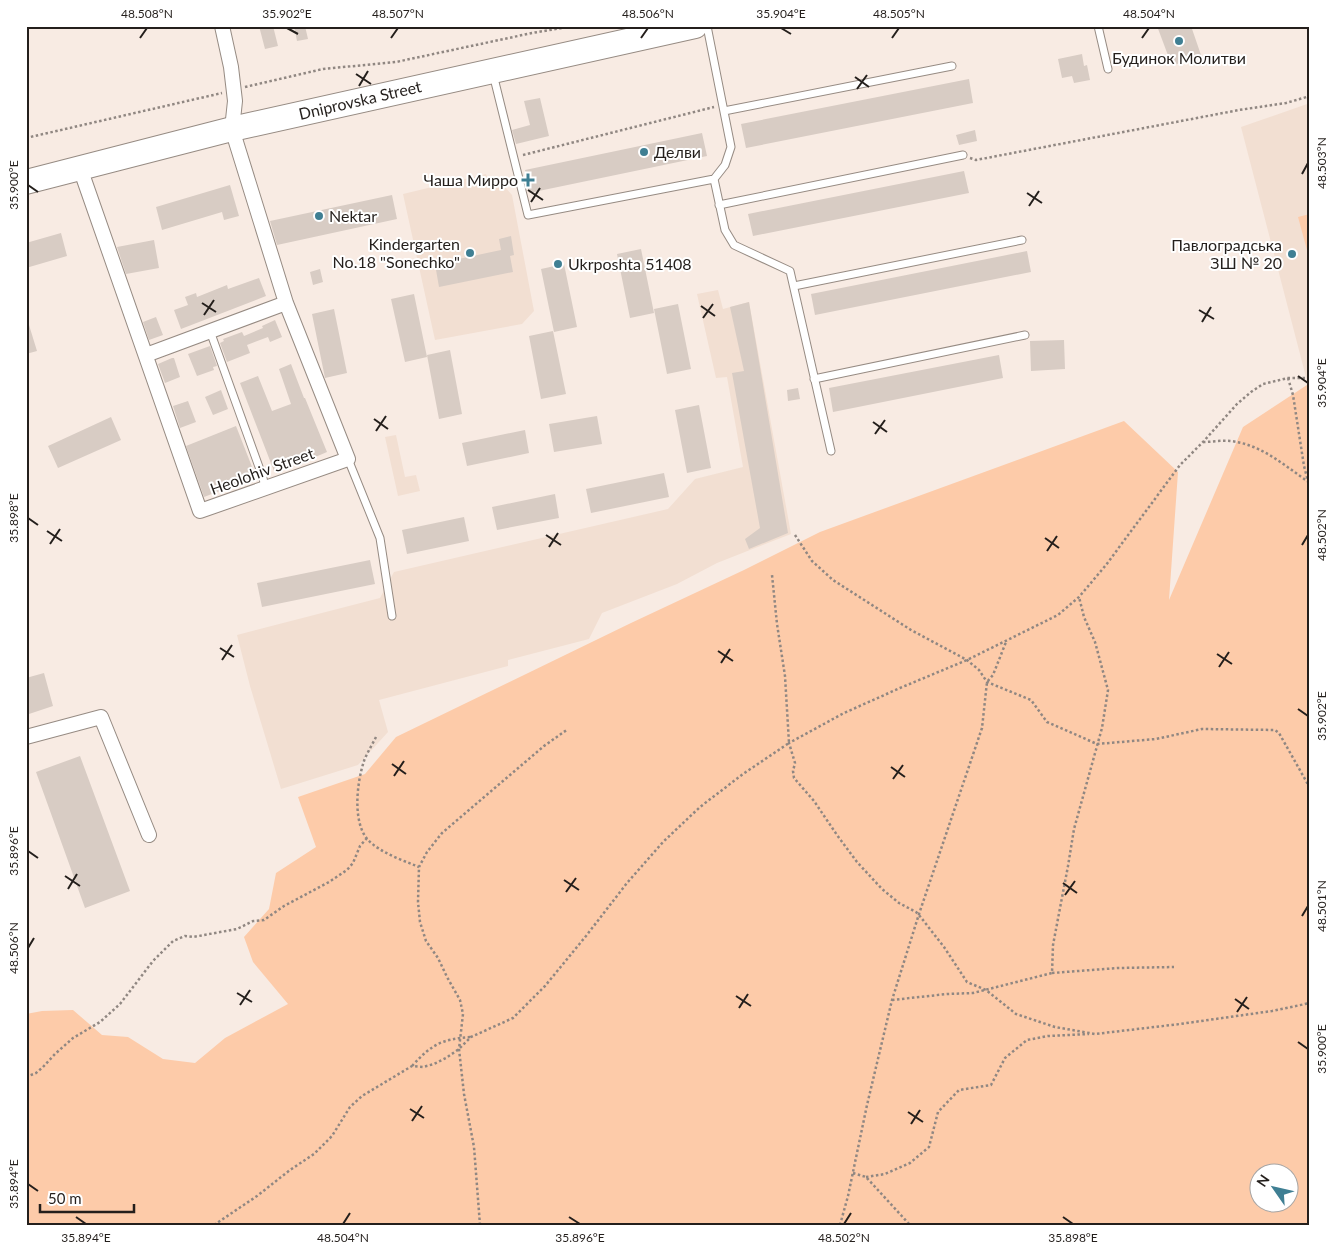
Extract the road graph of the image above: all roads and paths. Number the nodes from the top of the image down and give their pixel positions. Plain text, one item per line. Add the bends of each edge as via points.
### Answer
1 (222, 26) edge
2 (574, 26) edge
3 (695, 26) edge
4 (707, 26) edge
5 (1098, 26) edge
6 (952, 66) dead end
7 (1108, 69) dead end
8 (492, 70) junction
9 (234, 90) junction
10 (1310, 96) edge
11 (723, 108) junction
12 (232, 129) junction
13 (26, 138) edge
14 (963, 155) joint
15 (514, 158) junction
16 (80, 168) junction
17 (714, 179) junction
18 (26, 182) edge
19 (719, 205) junction
20 (1022, 240) dead end
21 (794, 286) junction
22 (286, 303) junction
23 (210, 330) junction
24 (1025, 336) dead end
25 (146, 355) junction
26 (1288, 378) junction
27 (1310, 378) edge
28 (814, 379) junction
29 (1203, 442) junction
30 (831, 451) dead end
31 (348, 459) junction
32 (1309, 482) edge
33 (265, 488) junction
34 (1310, 489) edge
35 (795, 535) dead end
36 (772, 575) dead end
37 (1079, 597) junction
38 (392, 616) dead end
39 (1006, 642) junction
40 (967, 660) junction
41 (986, 682) junction
42 (568, 729) dead end
43 (26, 737) edge
44 (376, 737) dead end
45 (789, 743) junction
46 (1097, 744) junction
47 (1310, 788) edge
48 (150, 835) dead end
49 (367, 838) junction
50 (419, 867) junction
51 (919, 915) junction
52 (1174, 967) dead end
53 (1052, 973) junction
54 (986, 990) junction
55 (892, 1000) junction
56 (1310, 1003) edge
57 (1095, 1034) junction
58 (471, 1037) junction
59 (460, 1038) junction
60 (459, 1049) junction
61 (412, 1066) junction
62 (26, 1077) edge
63 (853, 1173) junction
64 (866, 1177) junction
65 (214, 1225) edge
66 (480, 1225) edge
67 (840, 1225) edge
68 (910, 1225) edge

1 - 9 street
2 - 9 path via 396,62 323,69
3 - 8 highway, Dniprovska Street
4 - 11 lane
5 - 7 lane
6 - 11 lane
8 - 12 highway, Dniprovska Street
8 - 15 lane
9 - 12 street
9 - 13 path
10 - 14 path via 976,160
11 - 15 path
11 - 17 lane via 731,147 725,165
12 - 16 highway, Dniprovska Street
12 - 22 street
14 - 19 lane
15 - 17 lane via 528,215
16 - 18 highway, Dniprovska Street
16 - 25 street, Heolohiv Street
17 - 19 lane
19 - 21 lane via 725,230 734,245 790,271
20 - 21 lane
21 - 28 lane
22 - 23 street
22 - 31 street
23 - 25 street
23 - 33 lane
24 - 28 lane
25 - 33 street, Heolohiv Street via 200,511
26 - 27 path
26 - 29 path via 1263,384 1250,392
26 - 32 path
28 - 30 lane
29 - 32 path via 1246,444
29 - 37 path via 1180,465
31 - 33 street, Heolohiv Street
31 - 38 lane via 380,538
32 - 34 path
35 - 40 path via 812,561 833,580 911,630
36 - 45 path via 785,676
37 - 39 path via 1058,615
37 - 46 path via 1108,690
39 - 40 path
39 - 41 path via 993,675
40 - 41 path via 979,670
40 - 45 path via 844,713
41 - 46 path via 1031,700 1047,722
41 - 51 path via 982,728
42 - 50 path via 442,833
43 - 48 street via 101,717
44 - 49 path via 365,760 358,791 358,815
45 - 51 path via 795,763 794,778 857,862 882,889
45 - 58 path via 700,807 663,842 545,986 513,1018
46 - 47 path via 1156,739 1202,729 1276,730
46 - 53 path via 1074,829 1053,945
49 - 50 path via 382,850
49 - 62 path via 347,870 264,920 253,921 237,929 185,936 173,941 120,1004 100,1022 73,1038 43,1068
50 - 59 path via 420,922 426,941 460,1000 463,1014
51 - 54 path via 967,982
51 - 55 path
52 - 53 path
53 - 54 path
54 - 55 path
54 - 57 path via 1016,1014 1055,1027
55 - 63 path
56 - 57 path
57 - 64 path via 1027,1040 1004,1058 991,1085 959,1090 938,1112 929,1147 910,1163 885,1174
58 - 59 path
58 - 60 path
59 - 60 path
59 - 61 path via 452,1038 427,1050
60 - 61 path via 434,1064
60 - 66 path via 474,1146
61 - 65 path via 362,1096 314,1154
63 - 64 path
63 - 67 path
64 - 68 path

